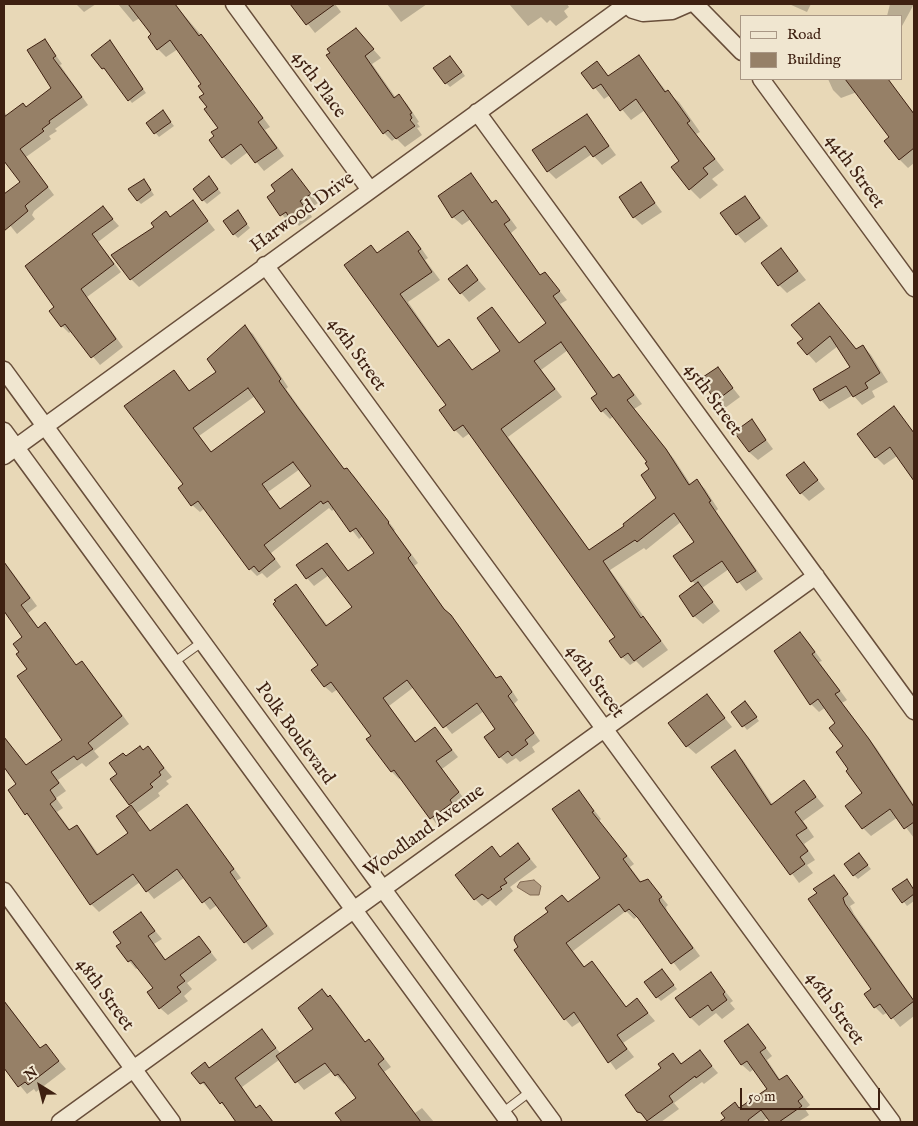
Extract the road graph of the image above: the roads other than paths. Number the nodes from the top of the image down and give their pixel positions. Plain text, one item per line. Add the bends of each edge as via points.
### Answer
1 (234, 4) edge
2 (627, 4) edge
3 (688, 4) edge
4 (695, 4) edge
5 (740, 50) edge
6 (762, 80) edge
7 (477, 112) junction
8 (370, 190) junction
9 (265, 266) junction
10 (914, 288) edge
11 (4, 370) edge
12 (44, 426) junction
13 (4, 431) edge
14 (10, 452) edge
15 (816, 576) junction
16 (202, 642) junction
17 (173, 663) junction
18 (914, 711) edge
19 (603, 729) junction
20 (382, 888) junction
21 (4, 891) edge
22 (353, 909) junction
23 (133, 1069) junction
24 (531, 1091) junction
25 (506, 1117) edge
26 (60, 1122) edge
27 (172, 1122) edge
28 (553, 1122) edge
29 (892, 1122) edge

1 - 8 street, 45th Place
2 - 3 street via 643,13 672,11
2 - 7 street, Harwood Drive
4 - 5 street
6 - 10 street, 44th Street
7 - 8 street, Harwood Drive
7 - 15 street, 45th Street
8 - 9 street, Harwood Drive
9 - 12 street, Harwood Drive
9 - 19 street, 46th Street
11 - 12 street, Polk Boulevard
12 - 14 street, Harwood Drive
12 - 16 street, Polk Boulevard
13 - 14 street
14 - 17 street
15 - 18 street, 45th Street
15 - 19 street, Woodland Avenue
16 - 17 lane
16 - 20 street, Polk Boulevard
17 - 22 street
19 - 20 street, Woodland Avenue
19 - 29 street, 46th Street
20 - 22 street, Woodland Avenue
20 - 24 street, Polk Boulevard
21 - 23 street, 48th Street
22 - 23 street, Woodland Avenue
22 - 25 street
23 - 26 street, Woodland Avenue
23 - 27 street, 48th Street
24 - 25 lane
24 - 28 street, Polk Boulevard

